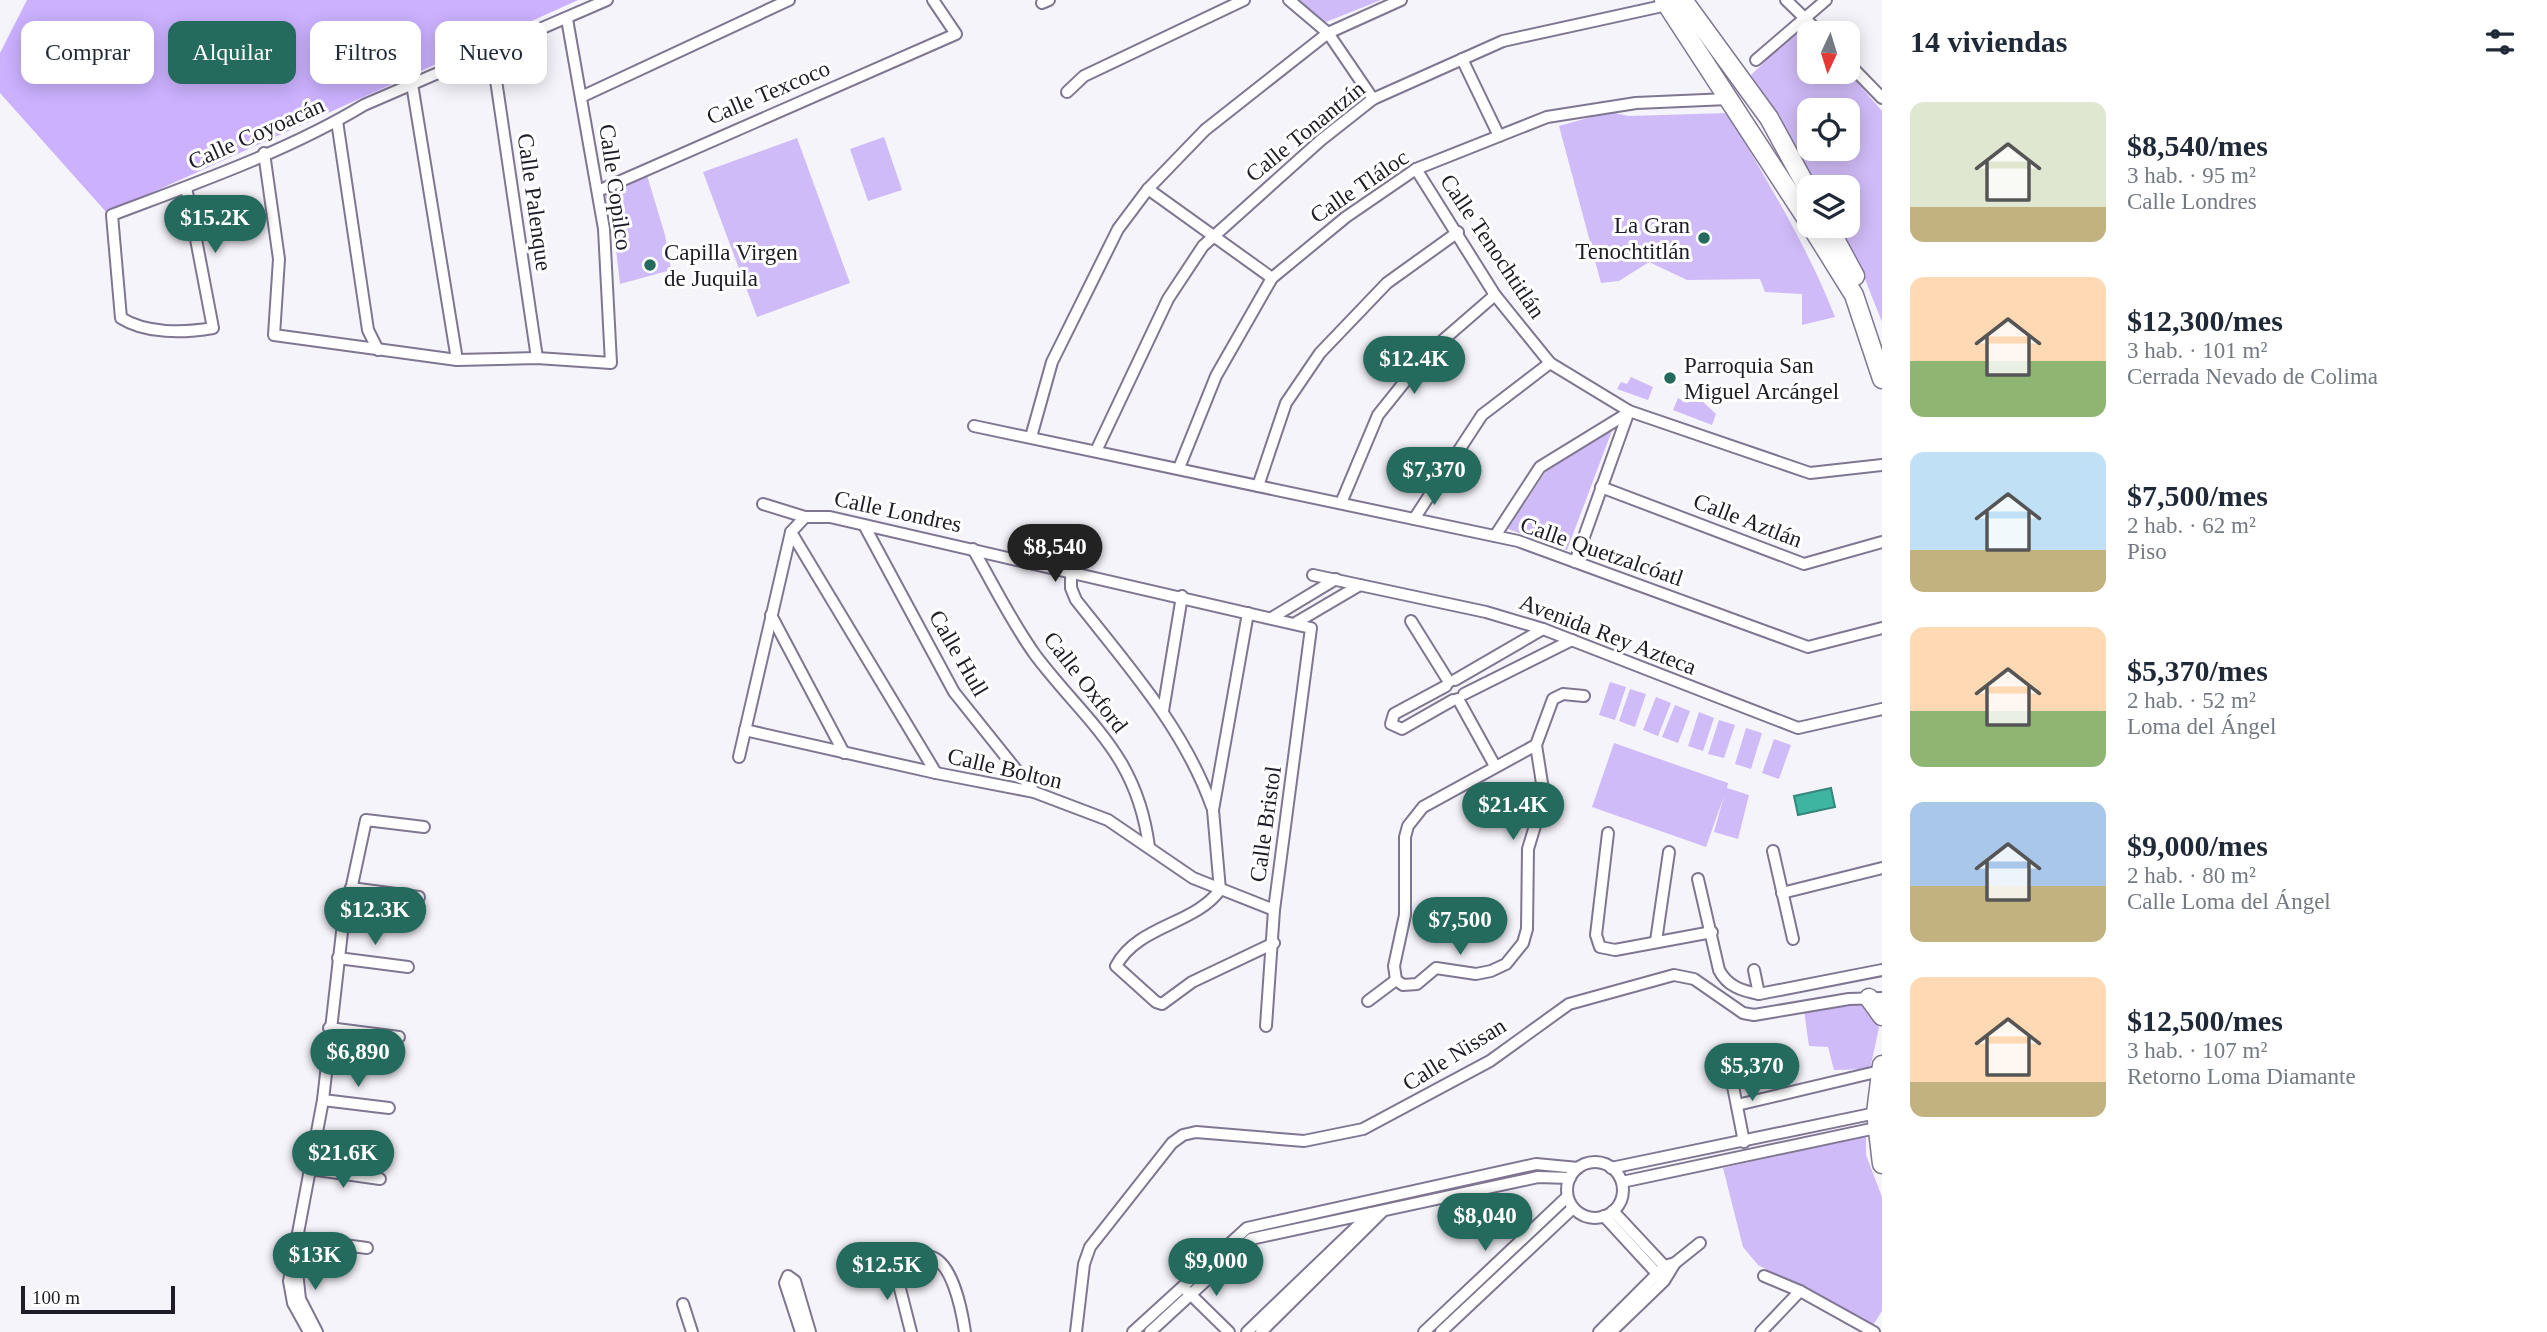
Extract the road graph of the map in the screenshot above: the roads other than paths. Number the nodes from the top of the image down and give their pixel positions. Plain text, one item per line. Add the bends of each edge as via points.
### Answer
1 (607, 0) edge
2 (789, 0) edge
3 (933, 0) edge
4 (1244, 0) edge
5 (1289, 0) edge
6 (1401, 0) edge
7 (1786, 0) edge
8 (1826, 0) edge
9 (1671, 2) edge
10 (1804, 16) junction
11 (567, 19) junction
12 (1809, 21) edge
13 (547, 28) edge
14 (1328, 33) junction
15 (1462, 59) junction
16 (1756, 60) dead end
17 (1860, 75) edge
18 (435, 76) edge
19 (497, 84) edge
20 (412, 85) junction
21 (1067, 92) dead end
22 (581, 97) junction
23 (1882, 98) edge
24 (1728, 99) junction
25 (1373, 100) junction
26 (337, 121) junction
27 (1499, 136) junction
28 (264, 153) junction
29 (1416, 169) junction
30 (1800, 175) edge
31 (186, 187) junction
32 (1148, 189) junction
33 (598, 191) junction
34 (1797, 205) edge
35 (1458, 232) junction
36 (1212, 238) junction
37 (1818, 238) edge
38 (1835, 238) edge
39 (1272, 278) junction
40 (1495, 295) junction
41 (1882, 341) edge
42 (377, 350) junction
43 (537, 358) junction
44 (457, 360) junction
45 (1550, 363) junction
46 (1882, 379) edge
47 (1629, 412) junction
48 (974, 426) dead end
49 (1031, 437) junction
50 (1096, 451) junction
51 (1882, 465) edge
52 (1179, 468) junction
53 (1258, 486) junction
54 (1601, 487) junction
55 (1341, 503) junction
56 (763, 504) dead end
57 (805, 517) junction
58 (1414, 519) junction
59 (864, 525) junction
60 (791, 532) junction
61 (1495, 536) junction
62 (1882, 542) edge
63 (973, 549) junction
64 (1574, 562) junction
65 (1072, 572) junction
66 (1314, 575) dead end
67 (1336, 579) junction
68 (1360, 584) junction
69 (1182, 596) junction
70 (1248, 612) junction
71 (771, 615) junction
72 (1273, 617) junction
73 (1411, 621) dead end
74 (1297, 622) junction
75 (1311, 628) joint
76 (1882, 628) edge
77 (1543, 629) junction
78 (1572, 640) junction
79 (1450, 683) junction
80 (1584, 696) dead end
81 (1458, 698) junction
82 (1882, 709) edge
83 (1163, 711) junction
84 (745, 730) junction
85 (1536, 745) junction
86 (844, 753) junction
87 (739, 757) dead end
88 (1495, 766) junction
89 (1219, 768) junction
90 (1199, 770) junction
91 (936, 774) junction
92 (1034, 792) junction
93 (1213, 810) junction
94 (424, 827) dead end
95 (1608, 833) dead end
96 (1149, 847) junction
97 (1668, 852) dead end
98 (1773, 852) dead end
99 (1882, 868) edge
100 (1698, 879) dead end
101 (351, 888) junction
102 (1220, 890) junction
103 (1782, 893) junction
104 (419, 897) dead end
105 (1274, 910) junction
106 (1712, 932) junction
107 (1793, 939) dead end
108 (1656, 941) junction
109 (1274, 943) junction
110 (1248, 957) junction
111 (338, 958) junction
112 (1271, 966) junction
113 (408, 967) dead end
114 (1754, 970) dead end
115 (1882, 970) edge
116 (1396, 980) junction
117 (1759, 994) junction
118 (1878, 998) edge
119 (1368, 1001) dead end
120 (1882, 1016) edge
121 (1266, 1026) dead end
122 (329, 1028) junction
123 (399, 1037) dead end
124 (1881, 1068) edge
125 (1730, 1072) dead end
126 (323, 1100) junction
127 (1737, 1105) junction
128 (389, 1108) dead end
129 (1853, 1118) junction
130 (1876, 1121) junction
131 (1856, 1133) junction
132 (1744, 1142) junction
133 (1882, 1164) edge
134 (1578, 1168) junction
135 (1611, 1168) junction
136 (310, 1169) junction
137 (1570, 1178) junction
138 (380, 1179) dead end
139 (1622, 1182) junction
140 (1392, 1196) junction
141 (1567, 1197) junction
142 (1379, 1199) junction
143 (1573, 1208) junction
144 (1378, 1212) junction
145 (1609, 1214) junction
146 (1332, 1215) junction
147 (298, 1239) junction
148 (1342, 1240) junction
149 (1700, 1243) dead end
150 (367, 1248) dead end
151 (295, 1260) junction
152 (1666, 1271) junction
153 (1181, 1286) junction
154 (1798, 1293) junction
155 (1190, 1295) junction
156 (683, 1304) dead end
157 (309, 1332) edge
158 (317, 1332) edge
159 (692, 1332) edge
160 (801, 1332) edge
161 (810, 1332) edge
162 (911, 1332) edge
163 (965, 1332) edge
164 (1076, 1332) edge
165 (1133, 1332) edge
166 (1150, 1332) edge
167 (1229, 1332) edge
168 (1247, 1332) edge
169 (1261, 1332) edge
170 (1424, 1332) edge
171 (1441, 1332) edge
172 (1599, 1332) edge
173 (1611, 1332) edge
174 (1761, 1332) edge
175 (1856, 1332) edge
176 (1874, 1332) edge

1 - 11 street, Calle Coyoacán
2 - 22 street
3 - 33 street, Calle Texcoco via 956,34
4 - 21 street via 1084,76
5 - 14 street
6 - 14 street
7 - 10 street
8 - 10 street
9 - 15 street, Calle Tonantzín via 1503,41
9 - 24 main road
9 - 30 main road via 1769,118
10 - 12 street
10 - 16 street
11 - 13 street, Calle Coyoacán
11 - 22 street, Calle Copilco
14 - 25 street
14 - 32 street via 1205,130
15 - 25 street, Calle Tonantzín
15 - 27 street
17 - 23 street
18 - 20 street, Calle Coyoacán
19 - 43 street, Calle Palenque
20 - 26 street, Calle Coyoacán
20 - 44 street
22 - 33 street, Calle Copilco
24 - 27 street, Calle Tláloc via 1636,103 1547,117
24 - 34 main road
25 - 36 street, Calle Tonantzín
26 - 28 street, Calle Coyoacán
26 - 42 street via 368,330
27 - 29 street, Calle Tláloc
28 - 31 street, Calle Coyoacán
28 - 42 street via 279,259 274,335
29 - 35 street, Calle Tenochtitlán
29 - 39 street, Calle Tláloc via 1346,217
31 - 31 street, Calle Coyoacán via 112,215 121,318 136,328 213,328
32 - 36 street
32 - 49 street via 1118,229 1052,362
33 - 43 street, Calle Copilco via 611,363
35 - 40 street, Calle Tenochtitlán
35 - 53 street via 1387,283 1320,353 1286,403
36 - 39 street
36 - 50 street, Calle Tonantzín via 1168,299
37 - 46 main road via 1854,295
38 - 41 main road via 1864,292
39 - 52 street, Calle Tláloc via 1216,376
40 - 45 street, Calle Tenochtitlán
40 - 55 street via 1427,354 1378,415
42 - 44 street
43 - 44 street
45 - 47 street, Calle Tenochtitlán
45 - 58 street via 1482,415
47 - 51 street, Calle Tenochtitlán via 1810,472
47 - 54 street
47 - 61 street via 1539,467
48 - 49 street, Calle Quetzalcóatl
49 - 50 street, Calle Quetzalcóatl
50 - 52 street, Calle Quetzalcóatl
52 - 53 street, Calle Quetzalcóatl
53 - 55 street, Calle Quetzalcóatl
54 - 62 street, Calle Aztlán via 1804,564
54 - 64 street
55 - 58 street, Calle Quetzalcóatl
56 - 57 street, Calle Londres
57 - 59 street, Calle Londres
57 - 60 street
58 - 61 street, Calle Quetzalcóatl
59 - 63 street, Calle Londres
59 - 92 street, Calle Hull via 954,692
60 - 71 street
60 - 91 street
61 - 64 street, Calle Quetzalcóatl
63 - 65 street, Calle Londres
63 - 96 street, Calle Oxford via 1036,656 1099,729 1123,765 1138,792
64 - 76 street, Calle Quetzalcóatl via 1808,647
65 - 69 street, Calle Londres
65 - 83 street via 1076,600
66 - 67 street, Avenida Rey Azteca
67 - 68 street, Avenida Rey Azteca
67 - 72 street
68 - 74 street
68 - 77 street, Avenida Rey Azteca
69 - 70 street, Calle Londres
69 - 83 street
70 - 72 street, Calle Londres
70 - 89 street
71 - 84 street
71 - 86 street
72 - 74 street, Calle Londres
73 - 79 street
74 - 75 street, Calle Londres
75 - 105 street, Calle Bristol
77 - 78 street, Avenida Rey Azteca
77 - 79 street
78 - 81 street
78 - 82 street, Avenida Rey Azteca via 1798,728
79 - 81 street via 1446,696
79 - 81 street via 1462,684
79 - 81 street via 1394,714 1391,724 1402,729
80 - 85 street via 1558,695
81 - 88 street
83 - 90 street
84 - 86 street, Calle Bolton
84 - 87 street
85 - 88 street
85 - 116 street via 1544,796 1528,849 1523,943 1506,964 1491,971 1476,974 1436,968 1411,986
86 - 91 street, Calle Bolton
88 - 116 street via 1423,807 1408,826 1405,915 1394,966
89 - 90 street
89 - 93 street
90 - 93 street
91 - 92 street, Calle Bolton
92 - 96 street, Calle Bolton via 1108,820
93 - 102 street
94 - 101 street via 366,820
95 - 108 street via 1596,935 1600,947 1615,950
96 - 102 street, Calle Bolton via 1171,865
97 - 108 street
98 - 103 street
99 - 103 street
100 - 106 street
101 - 104 street
101 - 111 street
102 - 105 street, Calle Bolton
102 - 110 street via 1202,909 1152,931 1116,966 1162,1004 1192,982
103 - 107 street
105 - 109 street, Calle Bristol
106 - 108 street
106 - 117 street via 1724,978 1745,992
109 - 110 street
109 - 112 street, Calle Bristol
110 - 112 street
111 - 113 street
111 - 122 street
112 - 121 street, Calle Bristol
114 - 117 street
115 - 117 street
116 - 119 street
118 - 120 main road
118 - 164 street, Calle Nissan via 1754,1016 1685,975 1578,1000 1559,1009 1490,1061 1363,1129 1304,1141 1208,1131 1183,1135 1172,1143 1087,1255
122 - 123 street
122 - 126 street
124 - 127 street
124 - 130 main road
125 - 127 street
126 - 128 street
126 - 136 street
127 - 132 street
129 - 130 street
129 - 131 street
129 - 132 street
130 - 131 street
130 - 133 main road
131 - 139 street
132 - 135 street
134 - 135 street via 1595,1162
134 - 137 street
134 - 140 street via 1536,1164
135 - 139 street
136 - 138 street
136 - 147 street
137 - 141 street
137 - 144 street via 1538,1177
139 - 145 street via 1622,1198
140 - 142 street
140 - 144 street
141 - 143 street
141 - 170 street
142 - 144 street
142 - 146 street
143 - 145 street via 1589,1217
143 - 171 street
144 - 146 street
144 - 148 street
144 - 169 street
145 - 152 street
146 - 148 street
146 - 153 street via 1247,1228
146 - 155 street via 1243,1243
147 - 150 street
147 - 151 street
148 - 168 street
149 - 152 street
151 - 157 street via 289,1281 293,1303
151 - 158 street via 300,1299
152 - 172 street
152 - 173 street
153 - 155 street
153 - 165 street
154 - 174 street
154 - 175 street
154 - 176 street
155 - 166 street
155 - 167 street
156 - 159 street
160 - 161 street via 785,1283 788,1276 794,1281
162 - 163 street via 895,1269 899,1262 926,1256 945,1265

